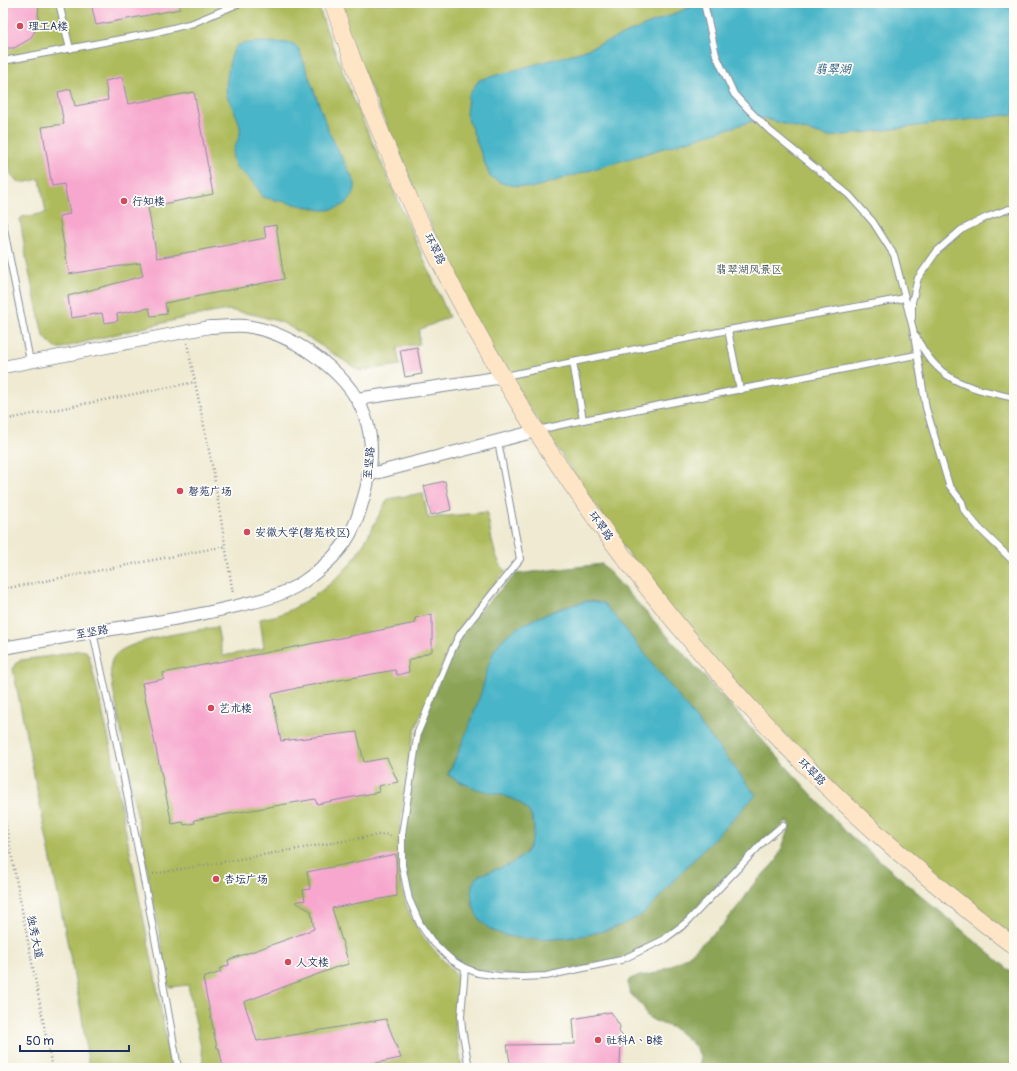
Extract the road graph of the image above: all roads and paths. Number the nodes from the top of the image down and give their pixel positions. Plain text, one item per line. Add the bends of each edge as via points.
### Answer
1 (59, 3) edge
2 (240, 3) edge
3 (333, 3) edge
4 (704, 3) edge
5 (70, 49) junction
6 (3, 61) edge
7 (1014, 209) edge
8 (3, 224) edge
9 (905, 298) junction
10 (728, 330) junction
11 (913, 330) junction
12 (184, 332) junction
13 (916, 355) junction
14 (30, 361) junction
15 (573, 362) junction
16 (3, 367) edge
17 (503, 377) junction
18 (194, 382) junction
19 (740, 390) junction
20 (1014, 398) edge
21 (356, 399) junction
22 (3, 420) edge
23 (583, 420) junction
24 (536, 431) junction
25 (498, 441) junction
26 (368, 475) junction
27 (226, 546) junction
28 (1014, 562) edge
29 (3, 589) edge
30 (235, 606) junction
31 (93, 632) junction
32 (3, 648) edge
33 (3, 810) edge
34 (783, 825) dead end
35 (402, 840) junction
36 (143, 876) junction
37 (1014, 946) edge
38 (465, 968) junction
39 (52, 1068) edge
40 (178, 1068) edge
41 (468, 1068) edge

1 - 5 lane
2 - 5 lane via 193,23
3 - 17 street, 环翠路 via 355,66 397,169 450,282
4 - 9 lane via 716,55 734,94 769,130 849,195 873,222 894,255
5 - 6 lane
7 - 11 lane via 987,217 960,230 937,251 918,278 912,302
8 - 14 lane
9 - 10 lane
9 - 11 lane
10 - 15 lane
10 - 19 lane
11 - 13 lane
11 - 20 lane via 922,349 942,372 960,383 979,390
12 - 14 street, 至坚路
12 - 18 path
12 - 21 street, 至坚路 via 244,326 274,332 323,360 352,389
13 - 19 lane
13 - 28 lane via 926,408 949,485 974,522
14 - 16 street, 至坚路
15 - 17 lane
15 - 23 lane
17 - 21 street
17 - 24 street, 环翠路
18 - 22 path
18 - 27 path
19 - 23 lane
21 - 26 street, 至坚路 via 368,424 371,440
23 - 24 lane
24 - 25 street
24 - 37 street, 环翠路 via 590,512 630,565 700,653 759,718 879,835
25 - 26 street
25 - 35 lane via 520,559 460,634 452,650 418,732
26 - 30 street, 至坚路 via 354,527 344,545 329,562 302,583 271,598
27 - 29 path
27 - 30 path
30 - 31 street, 至坚路
31 - 32 street, 至坚路
31 - 36 lane
33 - 39 path, 独秀大道
34 - 38 lane via 764,841 688,922 664,940 641,952 621,960 546,976 499,976
35 - 36 path via 384,834
35 - 38 lane via 405,882 420,924 445,954
36 - 40 lane
38 - 41 lane via 461,1016

